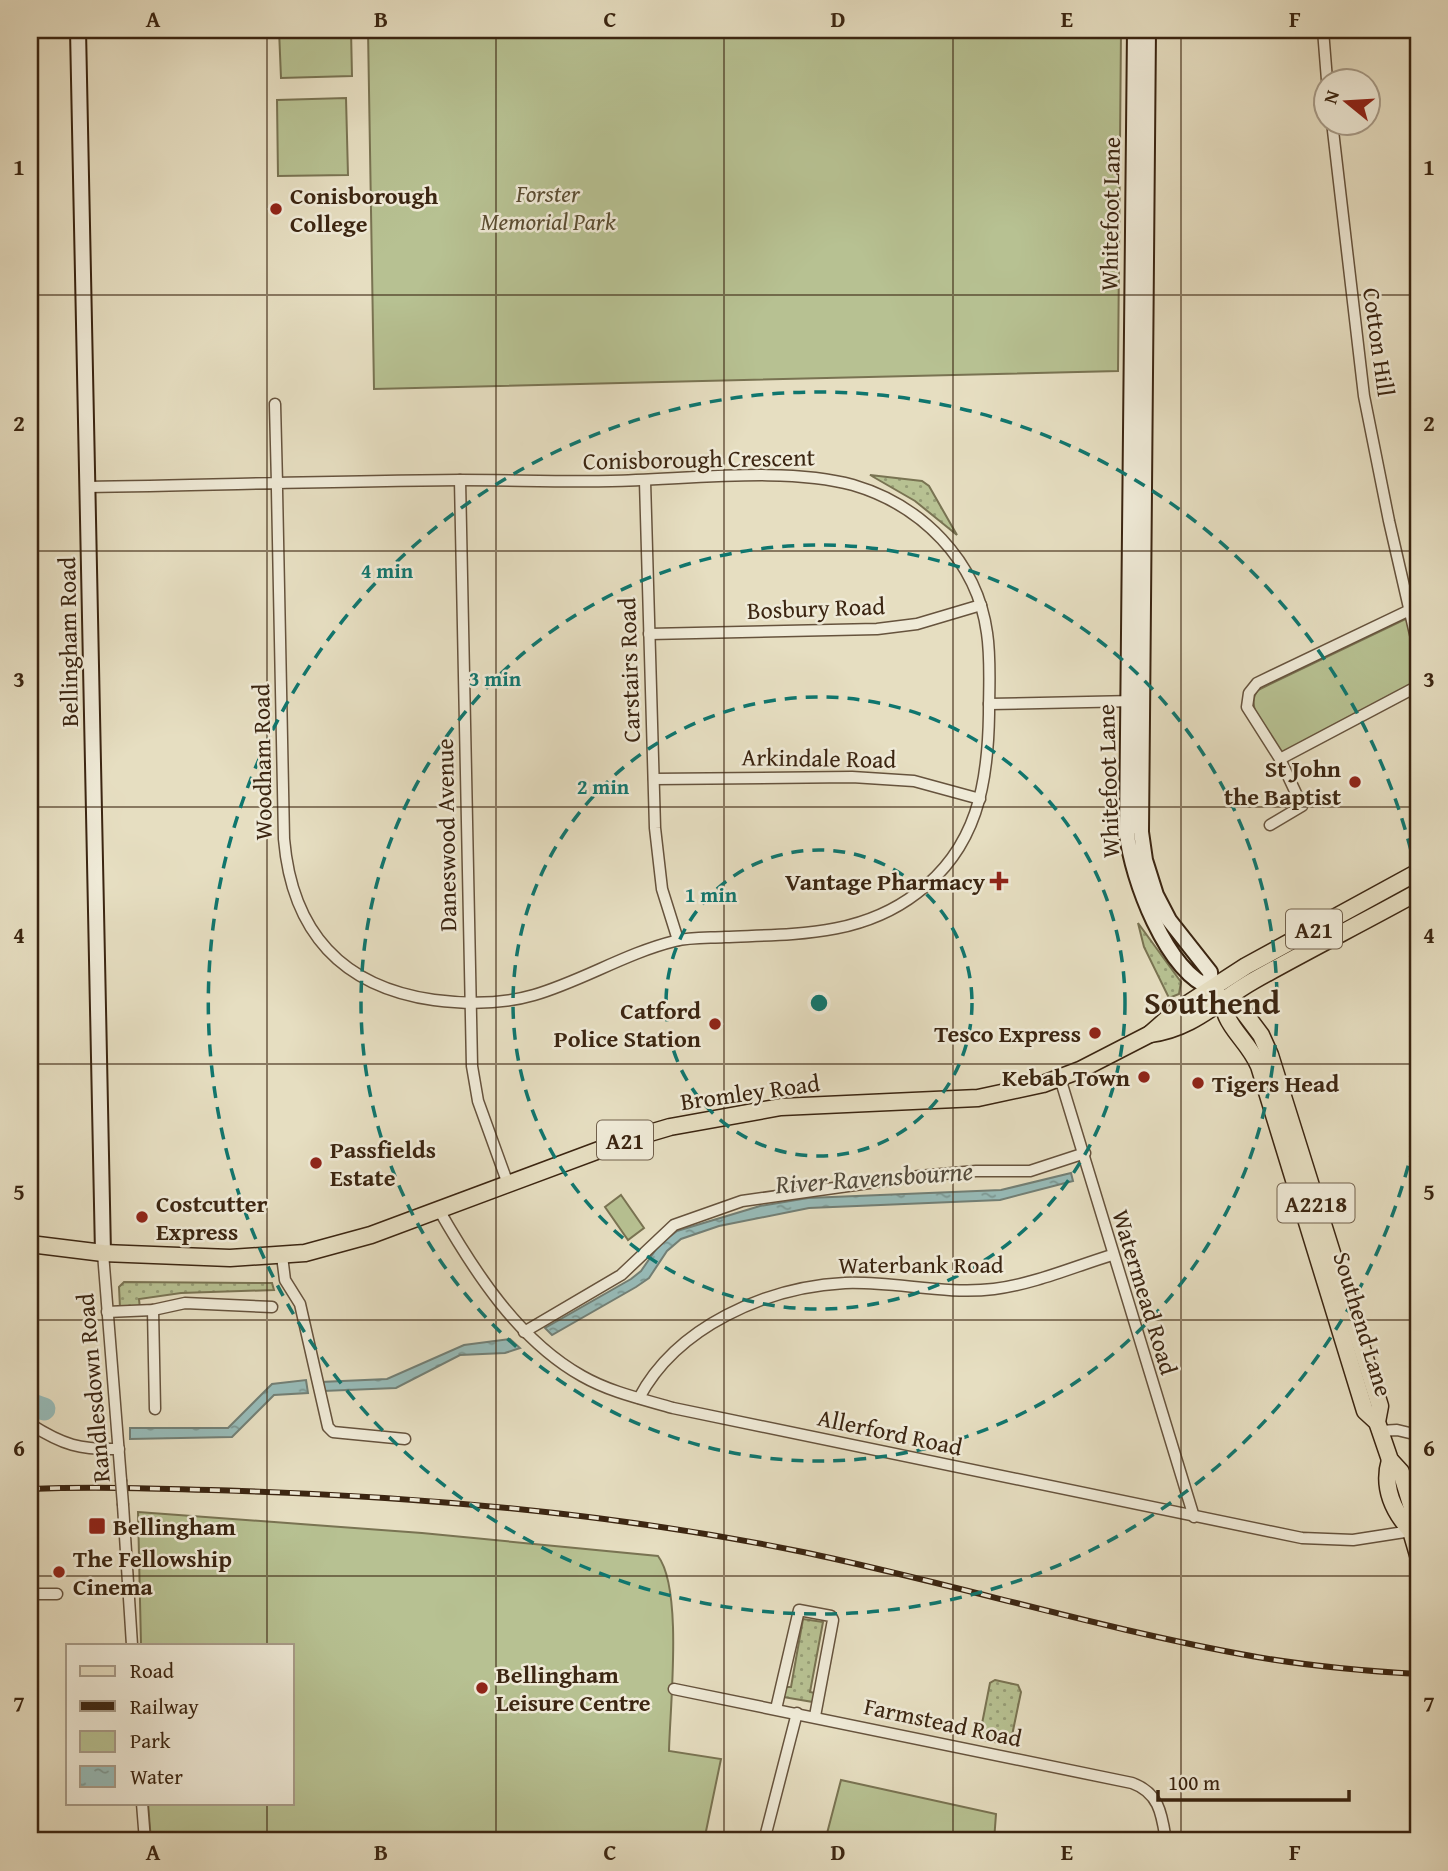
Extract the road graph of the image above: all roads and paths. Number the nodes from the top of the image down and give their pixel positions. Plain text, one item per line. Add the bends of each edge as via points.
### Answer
1 (78, 30) edge
2 (1135, 30) edge
3 (1148, 30) edge
4 (1323, 30) edge
5 (1326, 66) edge
6 (1334, 136) edge
7 (275, 404) dead end
8 (460, 480) junction
9 (645, 481) junction
10 (277, 484) junction
11 (87, 487) junction
12 (981, 605) junction
13 (1414, 609) edge
14 (649, 634) junction
15 (1418, 647) edge
16 (1418, 686) edge
17 (1135, 701) junction
18 (989, 705) junction
19 (1280, 760) junction
20 (654, 779) junction
21 (980, 799) junction
22 (1270, 825) dead end
23 (1418, 872) edge
24 (1418, 892) edge
25 (677, 940) junction
26 (1211, 988) junction
27 (470, 1002) junction
28 (1224, 1002) junction
29 (1150, 1034) junction
30 (1060, 1078) junction
31 (1085, 1153) junction
32 (508, 1184) junction
33 (439, 1210) junction
34 (30, 1244) edge
35 (103, 1254) junction
36 (1112, 1255) junction
37 (282, 1256) junction
38 (272, 1307) dead end
39 (153, 1310) junction
40 (107, 1312) junction
41 (524, 1332) junction
42 (639, 1398) junction
43 (155, 1409) dead end
44 (30, 1424) edge
45 (1378, 1427) junction
46 (1418, 1435) edge
47 (405, 1438) dead end
48 (119, 1449) junction
49 (1194, 1517) junction
50 (1411, 1531) junction
51 (1418, 1555) edge
52 (30, 1594) edge
53 (57, 1594) dead end
54 (132, 1644) edge
55 (674, 1689) dead end
56 (776, 1709) junction
57 (797, 1713) junction
58 (815, 1716) junction
59 (142, 1804) edge
60 (145, 1841) edge
61 (764, 1841) edge
62 (1166, 1841) edge

1 - 11 street, Bellingham Road
2 - 17 street, Whitefoot Lane
3 - 17 street, Whitefoot Lane
4 - 5 street
6 - 13 street, Cotton Hill via 1364,396
7 - 10 street, Woodham Road
8 - 9 street, Conisborough Crescent
8 - 10 street, Conisborough Crescent
8 - 27 street, Daneswood Avenue
9 - 12 street, Conisborough Crescent via 810,477 873,492 911,512 941,538 966,572
9 - 14 street, Carstairs Road
10 - 11 street, Conisborough Crescent
10 - 27 street, Woodham Road via 284,839 286,867 299,908 334,958 370,984 408,996
11 - 35 street, Bellingham Road
12 - 14 street, Bosbury Road via 917,624 877,629
12 - 18 street, Conisborough Crescent via 987,631
13 - 15 street, Cotton Hill
13 - 19 street via 1253,687 1249,712
14 - 20 street, Carstairs Road
16 - 19 street
17 - 18 street
17 - 26 street, Whitefoot Lane via 1127,834 1135,877 1157,928 1198,983
18 - 21 street, Conisborough Crescent via 988,760
19 - 22 street via 1302,806
20 - 21 street, Arkindale Road via 914,781
20 - 25 street, Carstairs Road via 659,870
21 - 25 street, Conisborough Crescent via 967,836 939,873 914,897 883,915 832,932
23 - 26 main road, Bromley Road / A21
24 - 28 main road, Bromley Road / A21 via 1255,980
25 - 27 street, Conisborough Crescent via 531,996
26 - 28 main road, Southend Lane / A2218
26 - 29 main road, Bromley Road / A21
27 - 32 street, Daneswood Avenue via 476,1093
28 - 29 main road, Bromley Road / A21 via 1172,1031
28 - 45 main road, Southend Lane / A2218 via 1227,1018 1272,1083 1327,1260 1365,1412
29 - 30 main road, Bromley Road / A21
30 - 31 street, Watermead Road
30 - 32 main road, Bromley Road / A21 via 978,1098 804,1105 693,1122 626,1140
31 - 36 street, Watermead Road
31 - 41 street via 1030,1171 919,1176 742,1201 674,1226 621,1275
32 - 33 main road, Bromley Road / A21
33 - 37 main road, Bromley Road / A21 via 328,1249
33 - 41 street, Allerford Road
34 - 35 main road, Bromley Road / A21
35 - 37 main road, Bromley Road / A21
35 - 40 street, Randlesdown Road
36 - 42 street, Waterbank Road via 993,1289 844,1283 781,1294 717,1319 692,1337 646,1384
36 - 49 street, Watermead Road
37 - 47 street via 285,1280 300,1304 328,1427 333,1432
38 - 39 street via 185,1303
39 - 40 street
39 - 43 street
40 - 48 street, Randlesdown Road
41 - 42 street, Allerford Road via 581,1376
42 - 49 street, Allerford Road
44 - 48 street via 71,1447
45 - 46 street
45 - 50 main road, Southend Lane / A2218 via 1390,1460 1401,1472 1413,1511
48 - 54 street, Randlesdown Road, bridge
49 - 50 street, Allerford Road via 1329,1541
50 - 51 main road, Southend Lane / A2218
52 - 53 street
55 - 56 street, Farmstead Road
56 - 57 street, Farmstead Road
56 - 58 street via 799,1610 833,1620
57 - 58 street, Farmstead Road
57 - 61 street
58 - 62 street, Farmstead Road via 1139,1785 1161,1809
59 - 60 street

